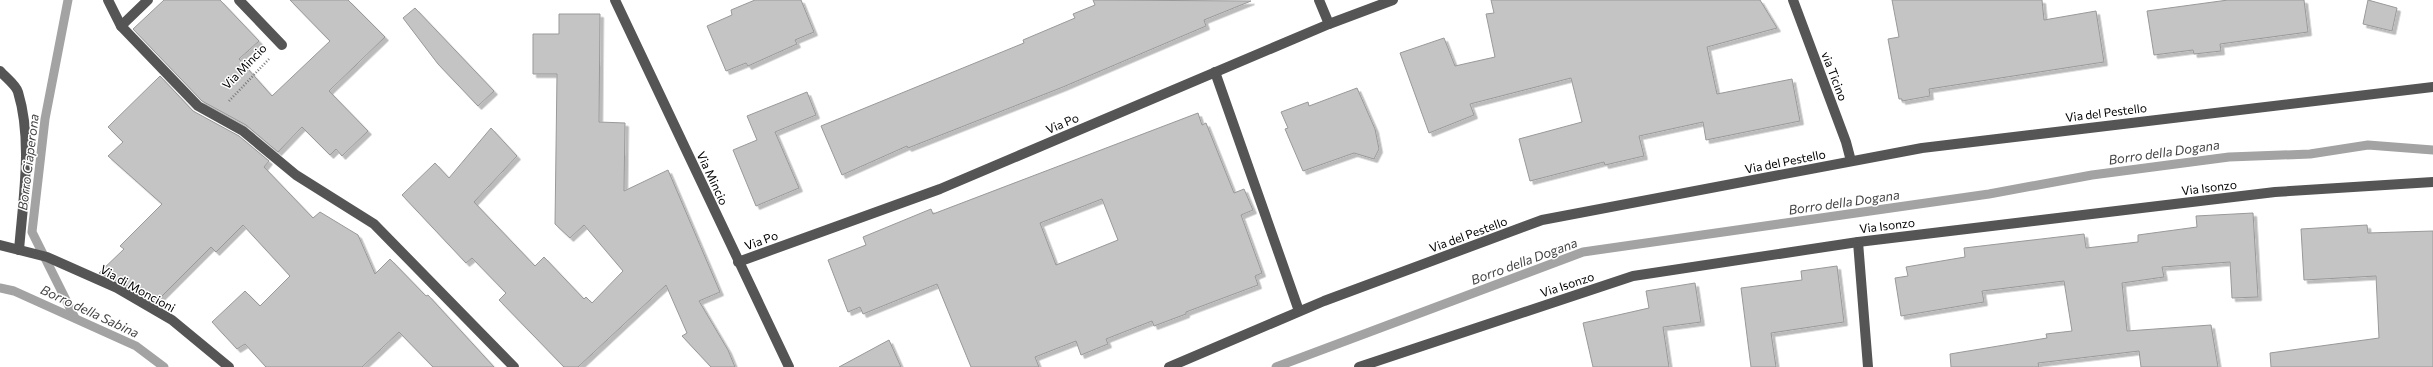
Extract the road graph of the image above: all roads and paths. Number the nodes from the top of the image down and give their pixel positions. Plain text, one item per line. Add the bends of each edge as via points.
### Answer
1 (108, 0) edge
2 (148, 0) edge
3 (239, 0) edge
4 (615, 0) edge
5 (1319, 0) edge
6 (1393, 0) edge
7 (1793, 0) edge
8 (1329, 24) junction
9 (121, 26) junction
10 (282, 45) joint
11 (0, 71) edge
12 (1215, 72) junction
13 (2433, 87) edge
14 (215, 115) junction
15 (1851, 162) junction
16 (2433, 182) edge
17 (1858, 242) junction
18 (0, 245) edge
19 (19, 250) junction
20 (738, 262) junction
21 (1299, 312) junction
22 (229, 367) edge
23 (514, 367) edge
24 (789, 367) edge
25 (1169, 367) edge
26 (1359, 367) edge
27 (1868, 367) edge

1 - 9 street
2 - 9 street
3 - 10 street, Via Mincio
4 - 20 street, Via Mincio
5 - 8 street
6 - 8 street, Via Po
7 - 15 street, via Ticino
8 - 12 street, Via Po
9 - 14 street via 198,106
10 - 14 path, Via Mincio
11 - 19 street via 18,90 25,131
12 - 20 street, Via Po via 940,189
12 - 21 street
13 - 15 street, Via del Pestello via 1922,148
14 - 23 street via 243,131 296,175 374,224
15 - 21 street, Via del Pestello via 1542,220
16 - 17 street, Via Isonzo via 2275,192
17 - 26 street, Via Isonzo via 1632,276
17 - 27 street
18 - 19 street, Via di Moncioni
19 - 22 street, Via di Moncioni via 46,257 117,288 172,320
20 - 24 street, Via Mincio
21 - 25 street, Via del Pestello

